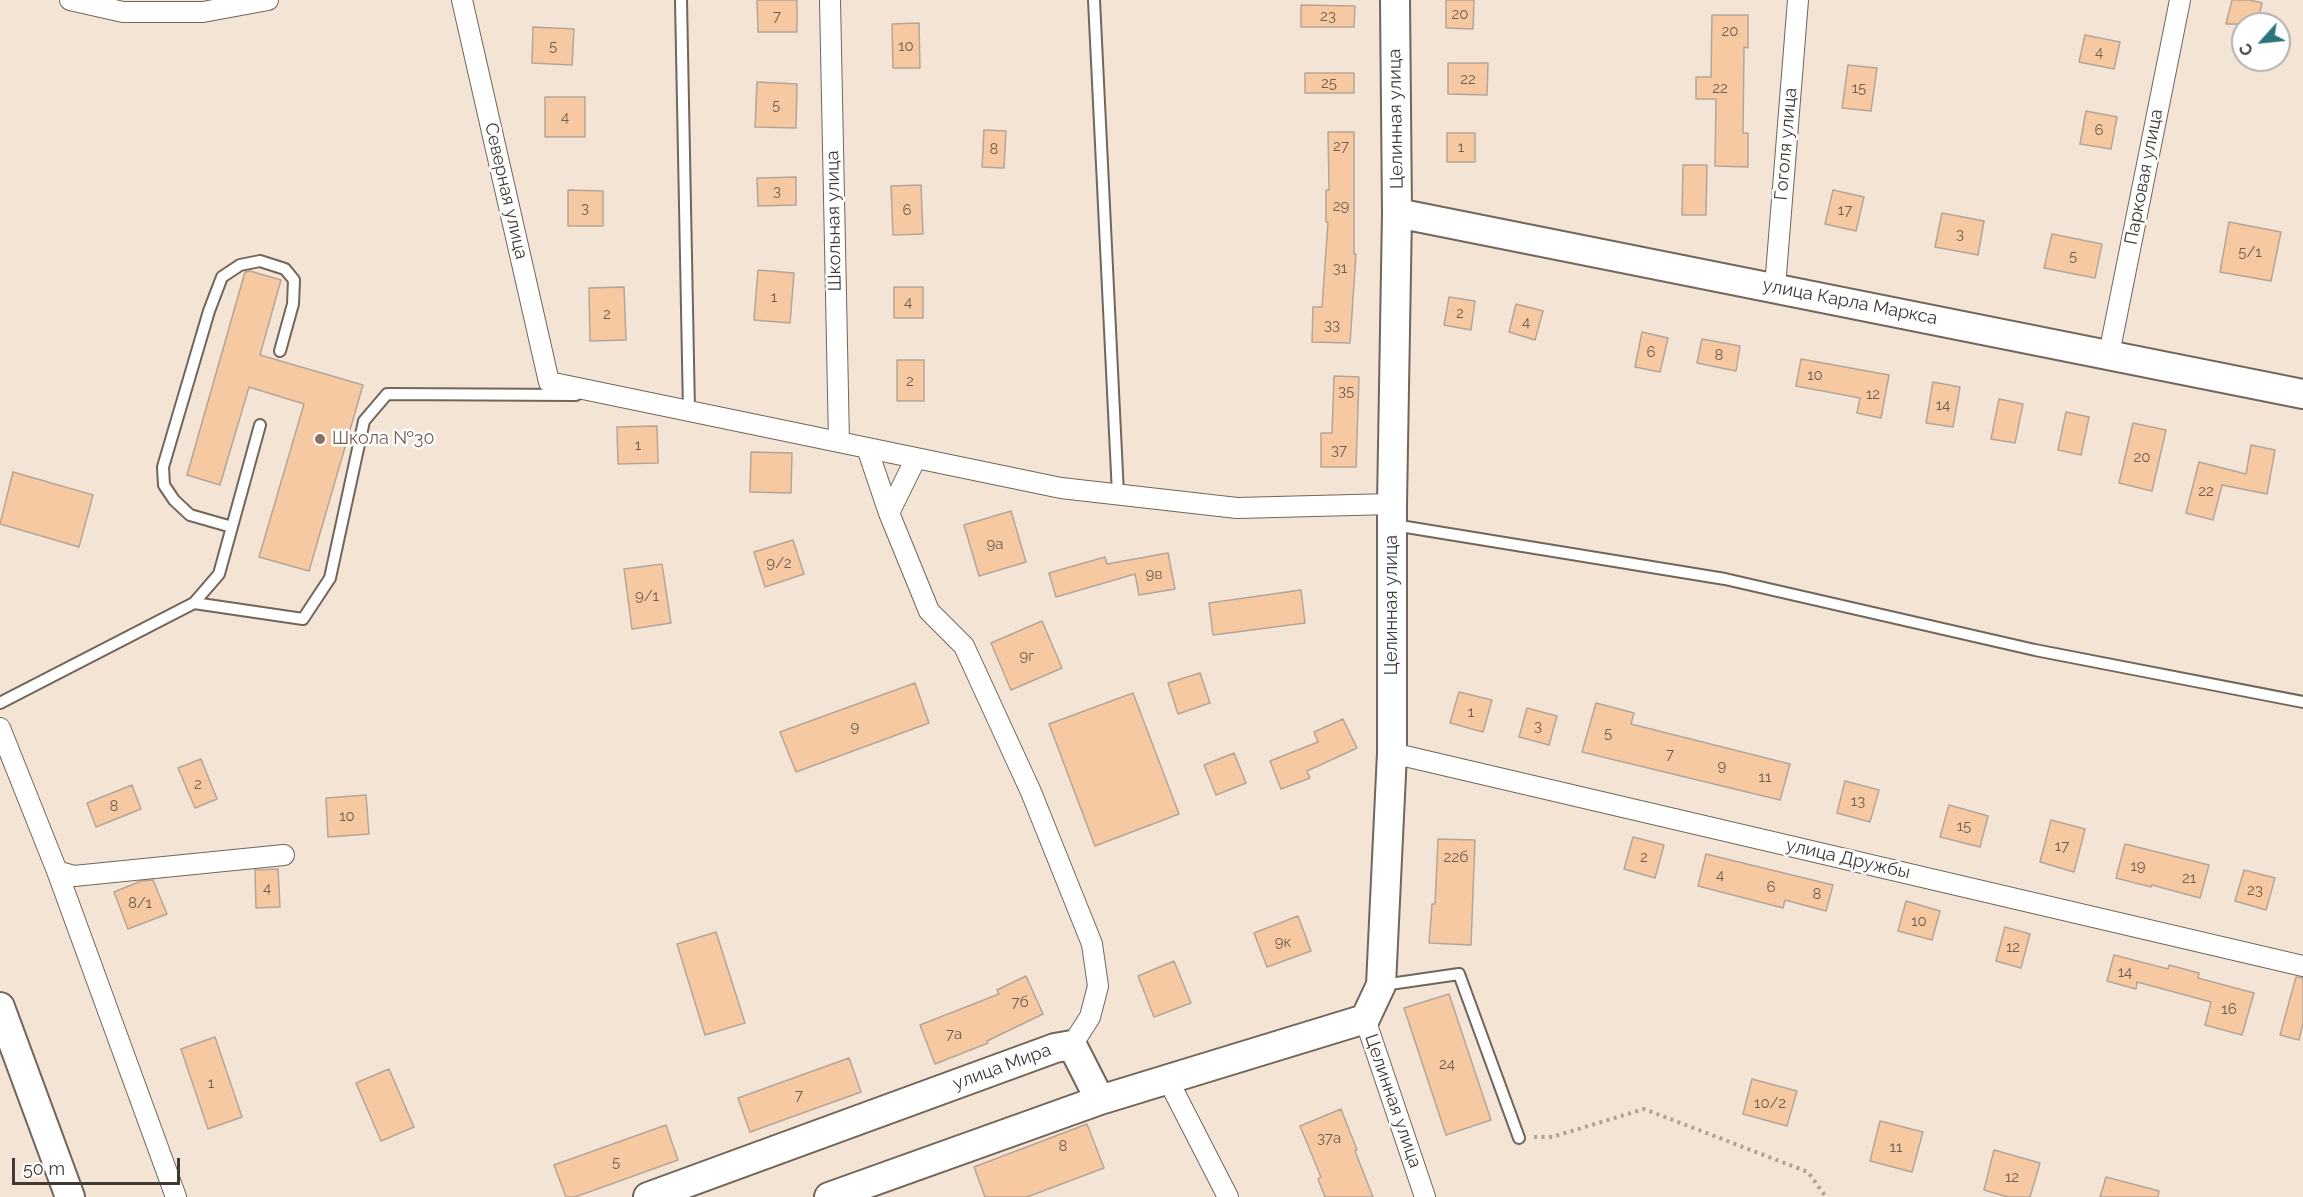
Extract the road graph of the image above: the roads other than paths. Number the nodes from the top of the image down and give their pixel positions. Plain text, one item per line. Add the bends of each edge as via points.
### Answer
1 (70, 0) edge
2 (268, 0) edge
3 (462, 0) edge
4 (681, 0) edge
5 (830, 0) edge
6 (1094, 0) edge
7 (1395, 0) edge
8 (1798, 0) edge
9 (2180, 0) edge
10 (1397, 213) junction
11 (1775, 287) junction
12 (280, 351) dead end
13 (2109, 354) junction
14 (2303, 393) edge
15 (612, 395) junction
16 (689, 411) junction
17 (260, 425) dead end
18 (839, 442) junction
19 (867, 448) junction
20 (916, 458) junction
21 (1119, 494) junction
22 (889, 513) junction
23 (1392, 514) junction
24 (232, 527) junction
25 (194, 603) junction
26 (2303, 702) edge
27 (0, 703) edge
28 (0, 728) edge
29 (1392, 753) junction
30 (284, 855) dead end
31 (57, 871) junction
32 (2303, 966) edge
33 (1382, 985) junction
34 (0, 1007) edge
35 (1365, 1019) junction
36 (1072, 1045) junction
37 (1168, 1080) junction
38 (1100, 1100) junction
39 (1519, 1138) road end
40 (70, 1197) edge
41 (176, 1197) edge
42 (648, 1197) edge
43 (829, 1197) edge
44 (1228, 1197) edge
45 (1425, 1197) edge

1 - 2 street via 123,12 204,12
3 - 15 street, Северная улица via 549,382
4 - 16 lane
5 - 18 street, Школьная улица
6 - 21 lane
7 - 10 street, Целинная улица
8 - 11 street, Гоголя улица
9 - 13 street, Парковая улица
10 - 11 street, улица Карла Маркса
10 - 23 street, Целинная улица
11 - 13 street, улица Карла Маркса
12 - 24 lane via 294,280 285,269 260,261 240,265 222,277 163,468 164,485 190,515
13 - 14 street, улица Карла Маркса
15 - 16 street
15 - 25 lane via 387,394 364,421 330,578 303,619
16 - 18 street
17 - 24 lane
18 - 19 street
19 - 20 street
19 - 22 street
20 - 21 street via 1061,488
20 - 22 street
21 - 23 street via 1237,508
22 - 36 street via 930,611 964,646 1031,792 1092,944 1098,986 1089,1017
23 - 26 lane via 1725,579 2035,650
23 - 29 street, Целинная улица
24 - 25 lane via 219,573
25 - 27 lane
28 - 31 street
29 - 32 street, улица Дружбы
29 - 33 street, Целинная улица
30 - 31 street via 74,876
31 - 41 street
33 - 35 street, Целинная улица
33 - 39 lane via 1459,974
34 - 40 street
35 - 37 street
35 - 45 street, Целинная улица
36 - 38 street, улица Мира
36 - 42 street, улица Мира
37 - 38 street
37 - 44 street
38 - 43 street

